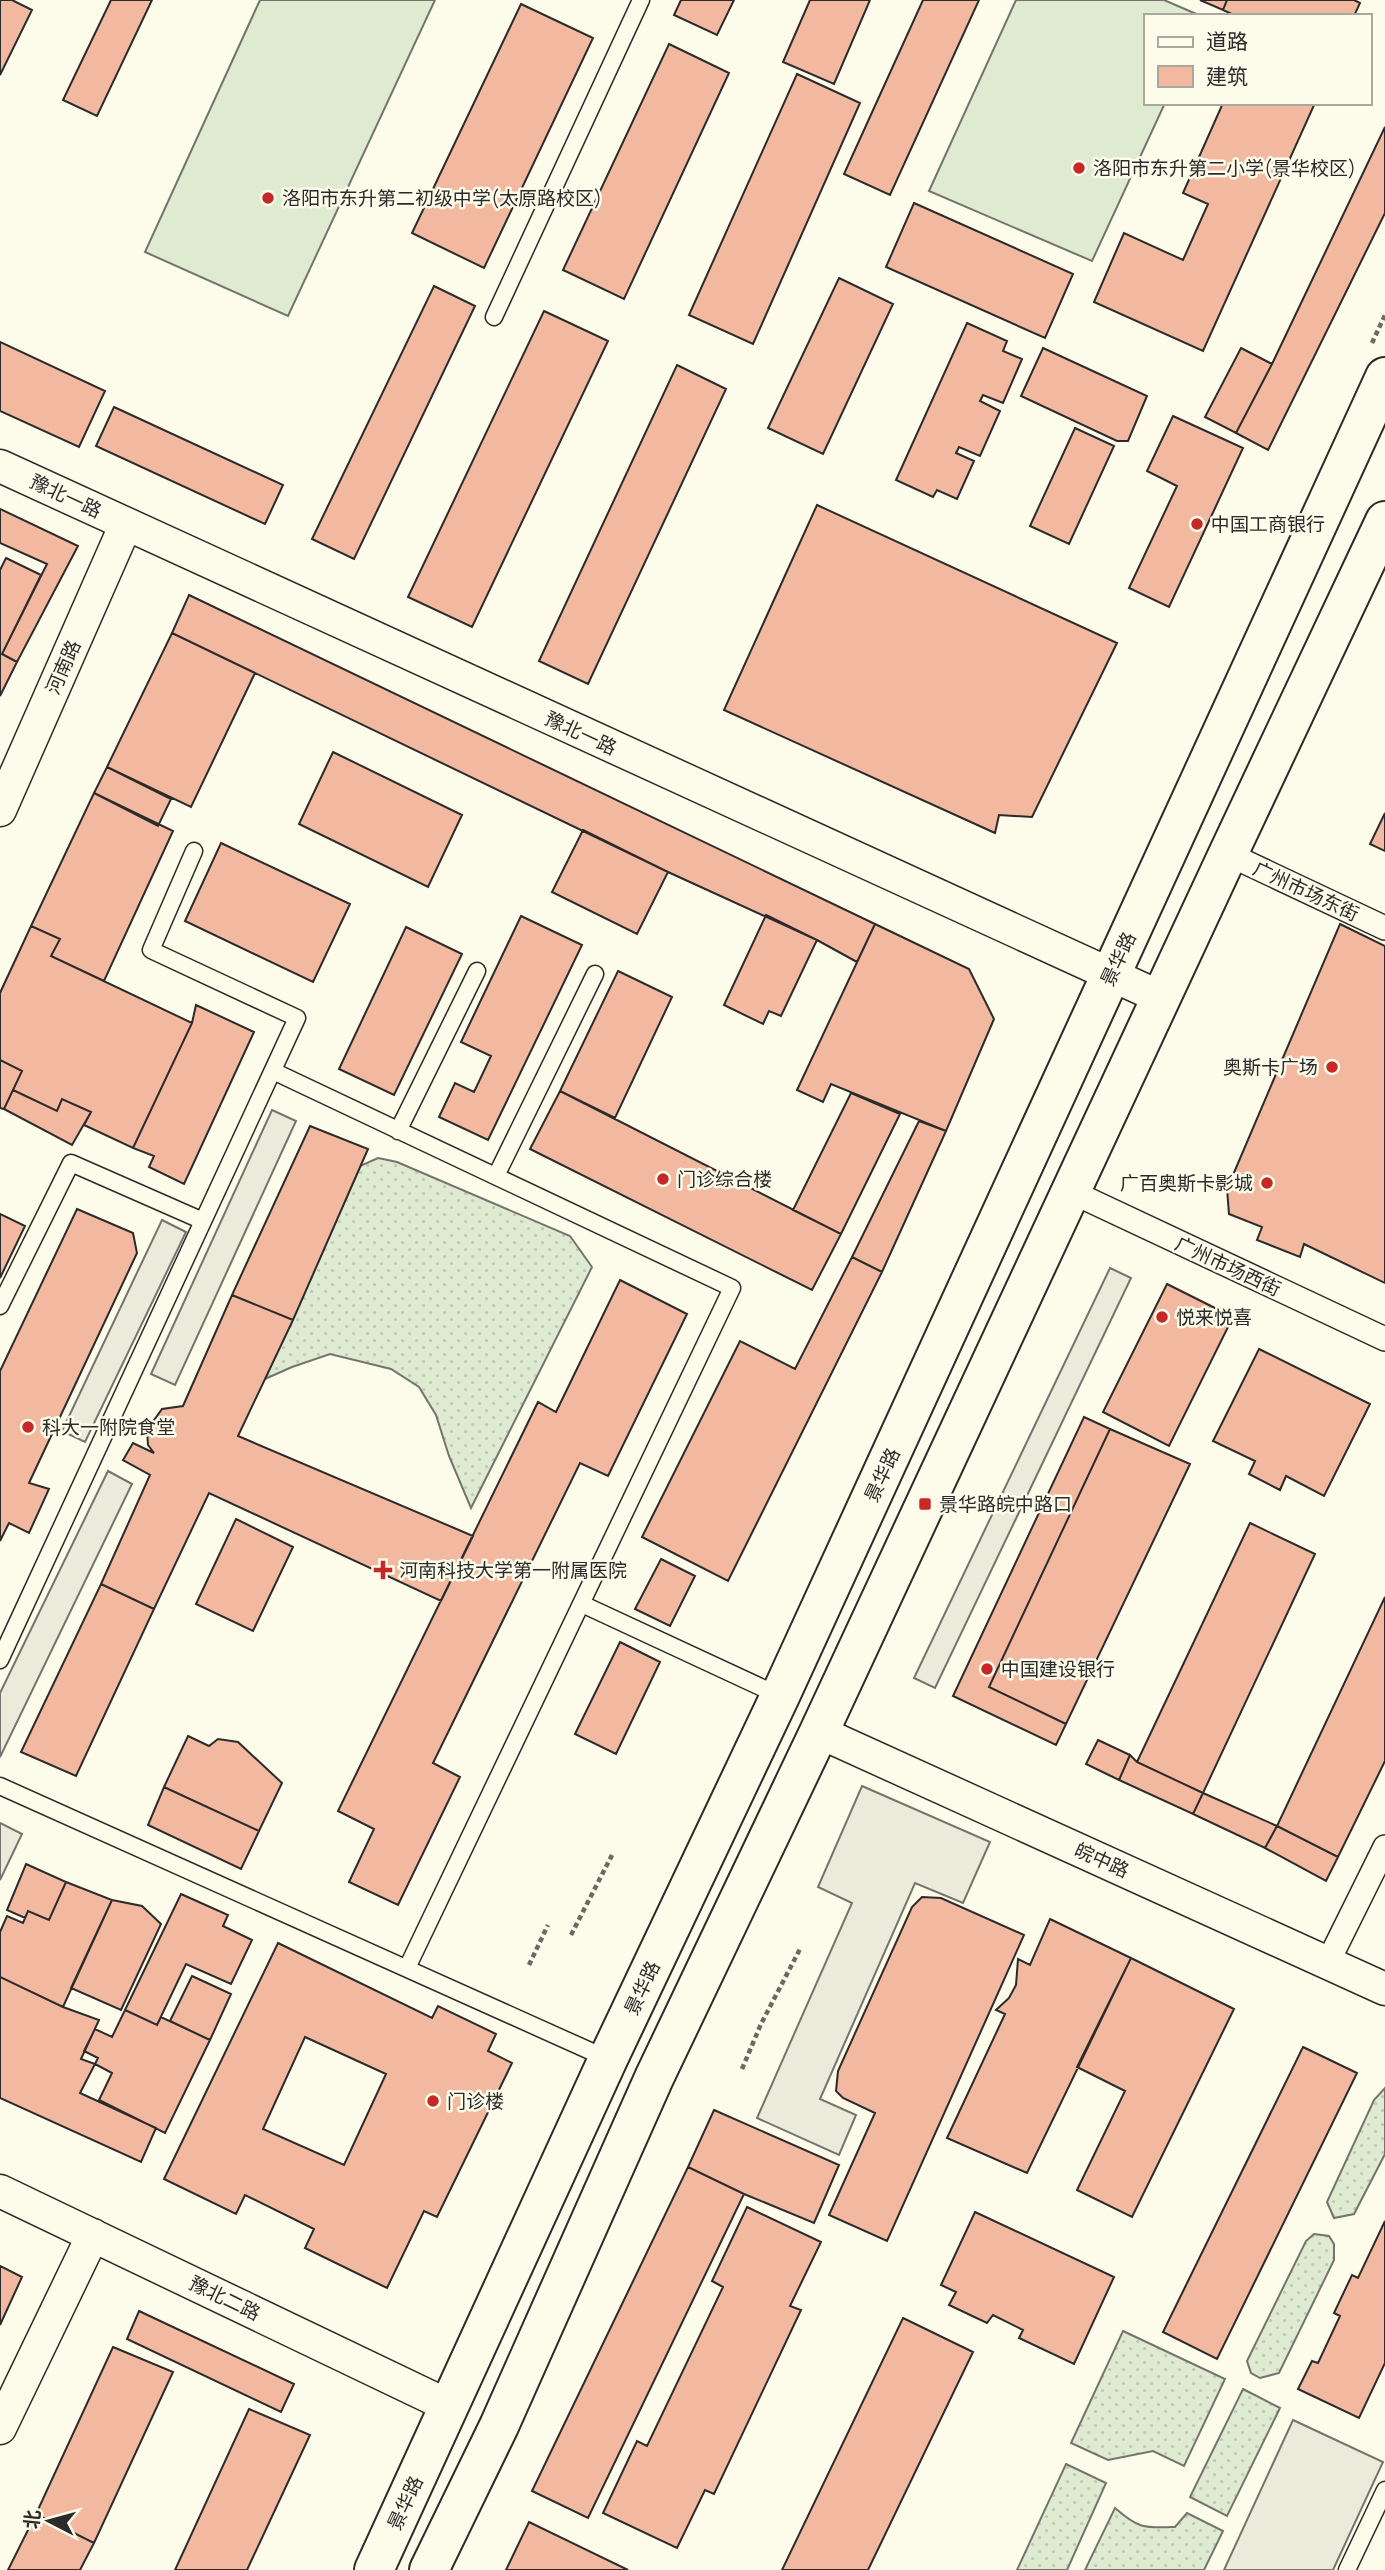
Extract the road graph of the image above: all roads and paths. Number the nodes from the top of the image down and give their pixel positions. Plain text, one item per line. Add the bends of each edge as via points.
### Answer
1 (641, 0) edge
2 (494, 317) dead end
3 (1385, 377) edge
4 (0, 466) edge
5 (1385, 521) edge
6 (126, 524) junction
7 (0, 810) edge
8 (194, 851) dead end
9 (1228, 854) junction
10 (1385, 928) edge
11 (477, 971) dead end
12 (595, 974) dead end
13 (1111, 976) junction
14 (1163, 998) junction
15 (273, 1071) junction
16 (398, 1130) junction
17 (496, 1176) junction
18 (1072, 1192) junction
19 (204, 1222) junction
20 (0, 1306) edge
21 (1385, 1339) edge
22 (583, 1604) junction
23 (5, 1635) edge
24 (0, 1660) edge
25 (780, 1696) junction
26 (819, 1732) junction
27 (0, 1786) edge
28 (1385, 1847) edge
29 (612, 1856) dead end
30 (548, 1925) dead end
31 (571, 1935) dead end
32 (800, 1949) dead end
33 (1328, 1962) junction
34 (529, 1965) dead end
35 (407, 1968) junction
36 (1385, 1989) edge
37 (608, 2059) junction
38 (742, 2069) dead end
39 (0, 2191) edge
40 (93, 2235) junction
41 (451, 2407) junction
42 (0, 2428) edge
43 (1385, 2490) edge
44 (374, 2570) edge
45 (429, 2570) edge
46 (1347, 2570) edge

1 - 2 lane
3 - 13 main road, 景华路
4 - 6 street, 豫北一路
5 - 9 main road
6 - 7 street, 河南路
6 - 13 street, 豫北一路
8 - 15 lane via 151,950 298,1018
9 - 10 street, 广州市场东街
9 - 14 main road
11 - 16 lane
12 - 17 lane
13 - 14 street, 豫北一路
13 - 25 main road, 景华路
14 - 18 main road
15 - 16 lane
15 - 19 lane
16 - 17 lane
17 - 22 lane via 733,1288
18 - 21 street, 广州市场西街
18 - 26 main road
19 - 20 lane via 71,1163
19 - 23 lane
22 - 25 lane
22 - 35 lane
23 - 24 lane
25 - 37 main road, 景华路
26 - 33 street, 皖中路
26 - 45 main road via 653,2078 499,2426
27 - 35 lane
28 - 33 street
29 - 31 path
30 - 34 path
32 - 38 path
33 - 36 street, 皖中路
35 - 37 lane
37 - 41 main road, 景华路
39 - 40 street, 豫北二路
40 - 41 street, 豫北二路
40 - 42 street
41 - 44 main road, 景华路
43 - 46 lane

